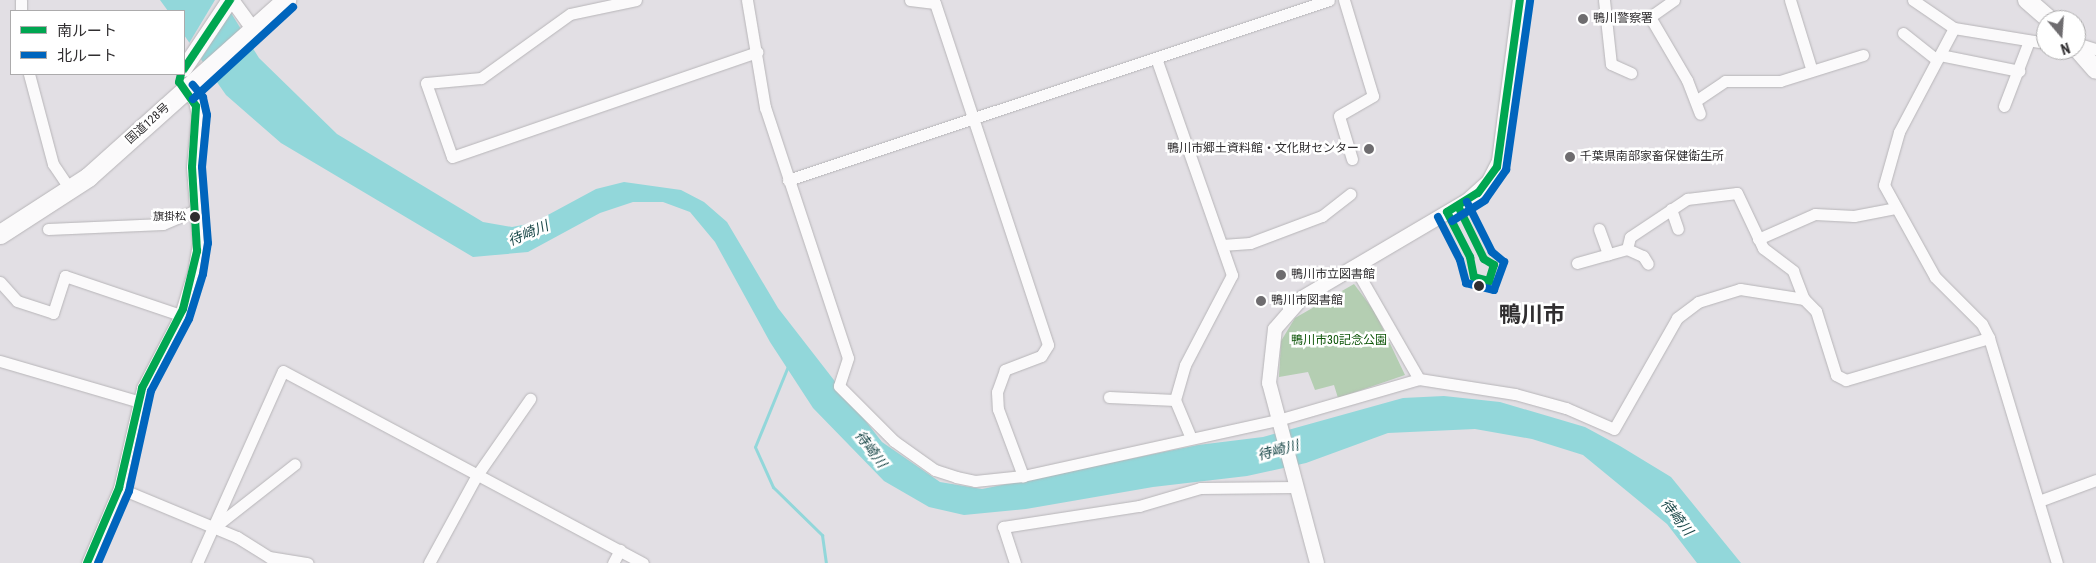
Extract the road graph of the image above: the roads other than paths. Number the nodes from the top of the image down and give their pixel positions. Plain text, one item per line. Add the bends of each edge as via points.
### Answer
1 (286, 0) edge
2 (636, 0) edge
3 (747, 0) edge
4 (910, 0) edge
5 (1329, 0) edge
6 (1344, 0) edge
7 (1520, 0) edge
8 (1604, 0) edge
9 (1674, 0) edge
10 (1790, 0) edge
11 (1913, 0) edge
12 (2027, 0) edge
13 (229, 2) edge
14 (2038, 10) edge
15 (1954, 28) junction
16 (250, 32) junction
17 (1903, 33) dead end
18 (2029, 41) junction
19 (2036, 42) edge
20 (757, 52) junction
21 (1863, 55) dead end
22 (1156, 58) junction
23 (1939, 58) junction
24 (2086, 59) edge
25 (1811, 68) junction
26 (2096, 70) edge
27 (2019, 71) junction
28 (1631, 73) dead end
29 (29, 75) edge
30 (188, 75) edge
31 (1697, 100) junction
32 (2004, 106) dead end
33 (1700, 114) dead end
34 (972, 119) junction
35 (1352, 158) dead end
36 (788, 180) junction
37 (71, 191) junction
38 (1350, 194) dead end
39 (1896, 208) junction
40 (1670, 209) junction
41 (194, 211) junction
42 (48, 229) dead end
43 (1600, 229) dead end
44 (1678, 229) dead end
45 (0, 234) edge
46 (1758, 239) junction
47 (1222, 245) junction
48 (1627, 249) junction
49 (1608, 254) junction
50 (1577, 263) dead end
51 (1648, 264) dead end
52 (1354, 266) junction
53 (0, 282) edge
54 (1804, 299) junction
55 (180, 315) junction
56 (1989, 338) junction
57 (0, 361) edge
58 (1419, 380) junction
59 (1109, 397) dead end
60 (530, 399) dead end
61 (1175, 400) junction
62 (138, 401) junction
63 (1279, 422) junction
64 (1191, 438) junction
65 (295, 464) dead end
66 (477, 475) junction
67 (1023, 476) junction
68 (2096, 480) edge
69 (1294, 485) junction
70 (119, 488) junction
71 (2039, 501) junction
72 (214, 527) junction
73 (620, 550) junction
74 (87, 563) edge
75 (197, 563) edge
76 (308, 563) edge
77 (428, 563) edge
78 (613, 563) edge
79 (643, 563) edge
80 (1015, 563) edge
81 (1317, 563) edge
82 (2058, 563) edge

1 - 16 highway, 国道128号
2 - 20 street via 570,14 481,78 426,83 452,157
3 - 20 street
4 - 34 street via 935,3
5 - 22 street
6 - 35 street via 1373,96 1339,116
7 - 52 street via 1494,173 1473,198
8 - 28 street via 1612,64
9 - 31 street via 1650,17
10 - 25 street
11 - 15 street
12 - 14 main road
13 - 16 street
13 - 30 main road
15 - 18 street
15 - 23 street
16 - 30 highway, 国道128号
17 - 23 street
18 - 19 street
18 - 27 street
20 - 36 street via 765,108
21 - 25 street
22 - 34 street
22 - 47 street
23 - 27 street
23 - 39 street via 1899,132 1883,176
24 - 26 main road
25 - 31 street via 1780,81 1725,81
27 - 32 street
29 - 37 street via 53,164
30 - 37 highway, 国道128号
30 - 41 street via 196,106
31 - 33 street
34 - 36 street
34 - 67 street via 1048,345 1041,356 1005,370 997,392 998,408
36 - 67 street via 848,358 839,386 894,441 935,470 975,481
37 - 45 highway, 国道128号
38 - 47 street via 1322,216 1250,243
39 - 46 street via 1854,216 1815,214
39 - 56 street via 1935,277 1982,324
40 - 44 street
40 - 46 street via 1686,199 1736,193
40 - 48 street via 1630,237
41 - 42 street via 163,224
41 - 55 street via 198,251
43 - 49 street
46 - 54 street via 1767,253 1793,271
47 - 61 street via 1231,268 1230,281 1185,365
48 - 49 street
48 - 51 street via 1644,256
49 - 50 street
52 - 58 street
52 - 63 street via 1302,298 1274,329 1268,364
53 - 55 street via 17,301 53,313 65,276
54 - 56 street via 1816,310 1836,375 1846,380
54 - 58 street via 1740,289 1687,309 1668,332 1614,429 1566,408 1515,394
55 - 62 street
56 - 71 street
57 - 62 street
58 - 63 street
59 - 61 street
60 - 66 street
61 - 64 street
62 - 70 street
63 - 64 street
63 - 69 street
64 - 67 street
65 - 72 street
66 - 72 street via 284,371
66 - 73 street
66 - 77 street
68 - 71 street
69 - 80 street via 1200,488 1139,506 1003,528
69 - 81 street
70 - 72 street
70 - 74 street
71 - 82 street
72 - 75 street
72 - 76 street via 269,557
73 - 78 street
73 - 79 street

